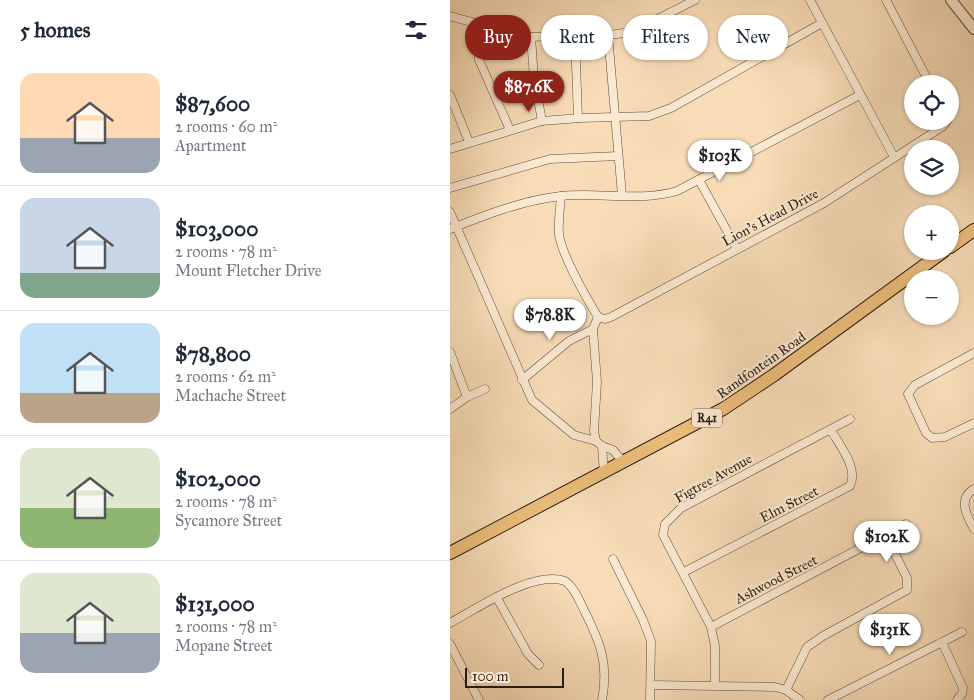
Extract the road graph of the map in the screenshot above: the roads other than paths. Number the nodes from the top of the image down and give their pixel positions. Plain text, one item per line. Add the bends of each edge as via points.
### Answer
1 (694, 0) edge
2 (810, 0) edge
3 (886, 0) edge
4 (951, 0) edge
5 (450, 16) edge
6 (465, 20) edge
7 (822, 22) junction
8 (974, 28) edge
9 (613, 34) edge
10 (531, 37) joint
11 (541, 37) edge
12 (479, 60) edge
13 (576, 60) edge
14 (610, 60) edge
15 (925, 75) edge
16 (450, 94) edge
17 (860, 95) junction
18 (578, 118) junction
19 (614, 118) junction
20 (542, 121) junction
21 (510, 130) junction
22 (937, 130) edge
23 (470, 142) junction
24 (450, 148) edge
25 (618, 156) junction
26 (894, 158) junction
27 (699, 180) junction
28 (450, 188) edge
29 (622, 195) junction
30 (561, 196) junction
31 (450, 212) edge
32 (453, 228) edge
33 (974, 230) edge
34 (959, 241) edge
35 (737, 249) junction
36 (932, 260) edge
37 (598, 317) junction
38 (593, 329) junction
39 (450, 352) edge
40 (974, 353) edge
41 (459, 372) junction
42 (450, 376) edge
43 (522, 380) junction
44 (485, 389) dead end
45 (467, 396) junction
46 (450, 409) edge
47 (850, 419) dead end
48 (974, 422) edge
49 (831, 430) junction
50 (599, 443) junction
51 (624, 463) junction
52 (604, 473) junction
53 (974, 490) edge
54 (906, 524) dead end
55 (974, 529) edge
56 (886, 536) junction
57 (450, 553) edge
58 (613, 559) dead end
59 (684, 572) junction
60 (497, 598) junction
61 (450, 623) edge
62 (711, 627) junction
63 (962, 632) dead end
64 (942, 642) junction
65 (450, 644) edge
66 (539, 665) dead end
67 (652, 684) junction
68 (715, 685) junction
69 (786, 690) junction
70 (479, 700) edge
71 (602, 700) edge
72 (650, 700) edge
73 (800, 700) edge
74 (828, 700) edge
75 (957, 700) edge

1 - 9 street via 632,32
2 - 7 street
3 - 15 street
4 - 8 street
5 - 6 street
7 - 17 street
7 - 19 street via 661,113
10 - 11 street
10 - 20 street
12 - 21 street
13 - 18 street
14 - 19 street
16 - 23 street
17 - 26 street
17 - 27 street
18 - 19 street
18 - 20 street
19 - 25 street
20 - 21 street
21 - 23 street
22 - 26 street, Lion's Head Drive
23 - 24 street
25 - 28 street via 550,159
25 - 29 street
26 - 35 street, Lion's Head Drive via 824,203
27 - 29 street via 670,193
27 - 35 street
29 - 30 street
30 - 32 street via 520,205
30 - 37 street via 560,240
31 - 32 street
32 - 43 street
33 - 34 main road
35 - 37 street, Lion's Head Drive via 611,317
36 - 51 main road, Randfontein Road / R41 via 761,385
37 - 38 street
38 - 43 street via 569,341
38 - 50 street via 597,382 594,430
39 - 41 street
40 - 48 street via 915,385 908,398 926,433 932,438 945,437
41 - 42 street
41 - 45 street
43 - 50 street via 532,400 568,431
44 - 45 street
45 - 46 street
47 - 49 street, Figtree Avenue
49 - 59 street, Figtree Avenue via 706,494 674,514 665,524 663,534
49 - 59 street, Elm Street via 852,468 850,486
50 - 51 street via 613,450
50 - 52 street
51 - 52 main road, Randfontein Road / R41
52 - 57 main road, Randfontein Road / R41
53 - 55 street via 968,494 964,504
54 - 56 street, Ashwood Street
56 - 62 street, Ashwood Street
56 - 69 street via 907,578 907,590 807,647
58 - 67 street via 648,631
59 - 62 street, Figtree Avenue
60 - 61 street
60 - 66 street via 528,654
60 - 71 street via 526,584 559,579 569,583 601,644 605,674
62 - 68 street, Figtree Avenue
63 - 64 street
64 - 74 street
64 - 75 street via 964,688
65 - 70 street
67 - 68 street
67 - 72 street
68 - 69 street
69 - 73 street

